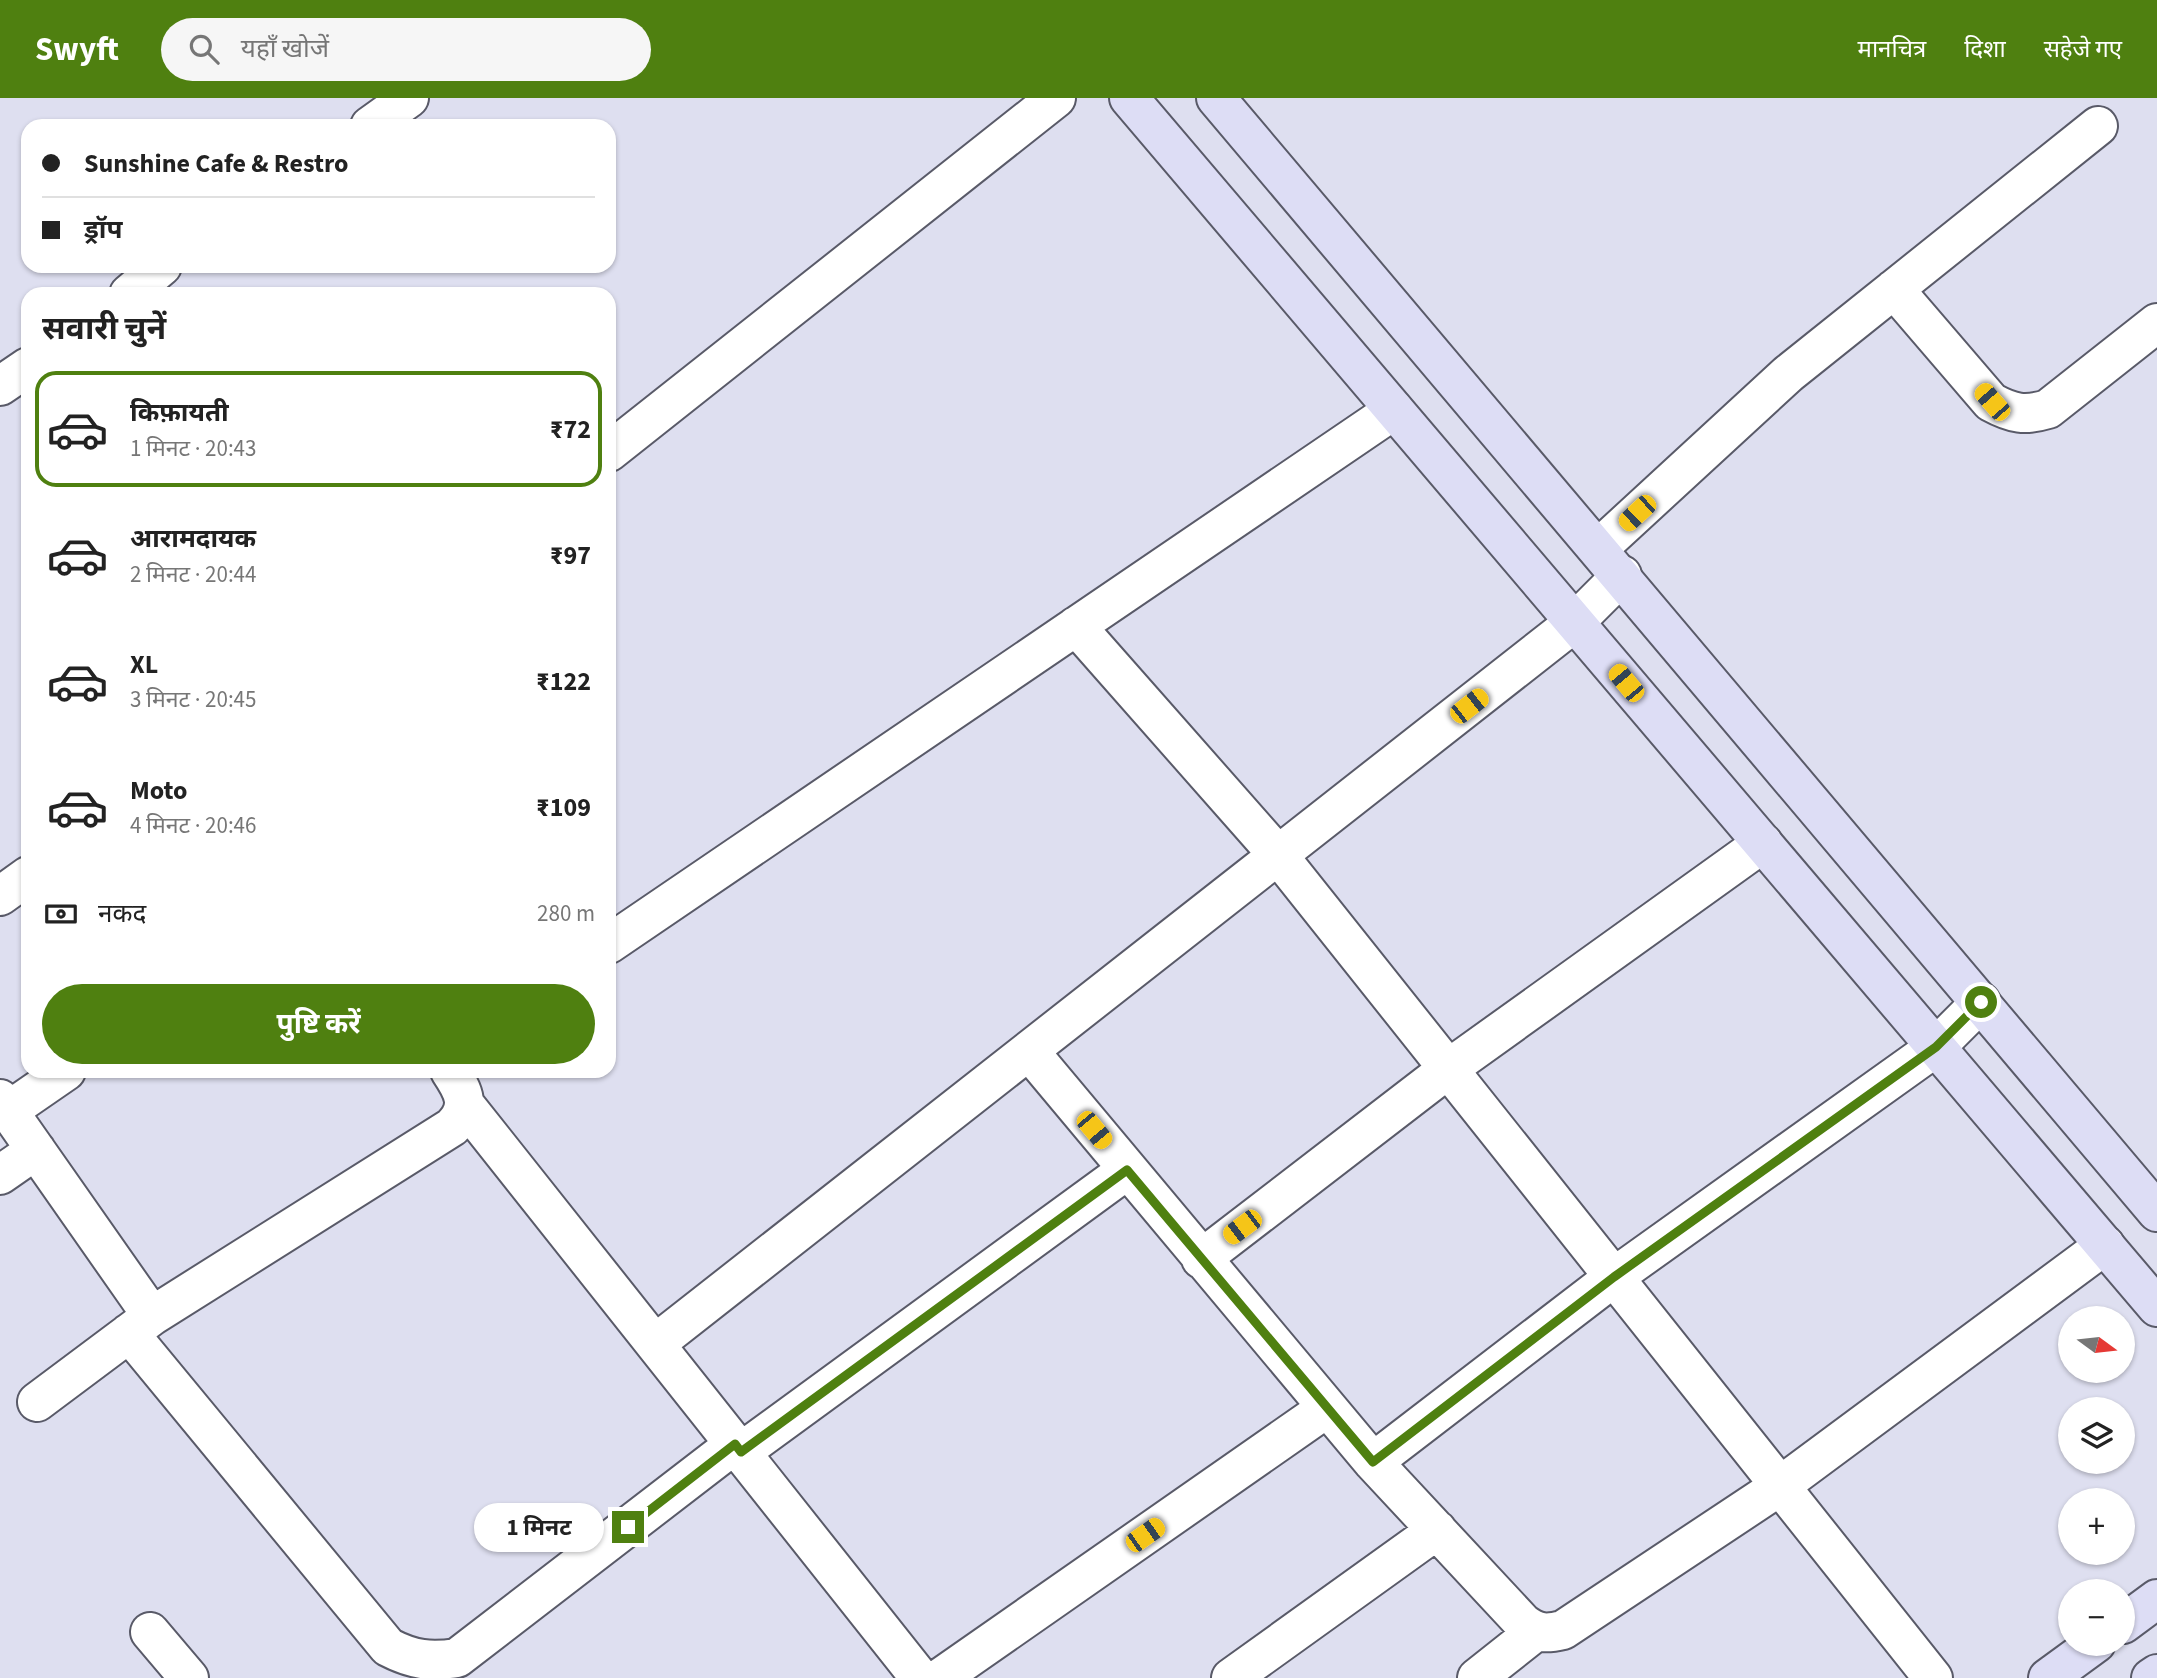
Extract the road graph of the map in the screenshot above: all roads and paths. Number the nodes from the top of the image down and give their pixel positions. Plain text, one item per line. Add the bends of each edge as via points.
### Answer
1 (409, 98) edge
2 (1056, 98) edge
3 (1129, 98) edge
4 (1216, 98) edge
5 (380, 119) edge
6 (2098, 126) dead end
7 (154, 273) edge
8 (137, 287) edge
9 (1894, 289) junction
10 (2157, 323) edge
11 (21, 372) edge
12 (0, 386) edge
13 (1394, 410) junction
14 (616, 446) edge
15 (1611, 561) junction
16 (1575, 622) junction
17 (1076, 626) junction
18 (1762, 843) junction
19 (1278, 855) junction
20 (21, 881) edge
21 (0, 896) edge
22 (616, 939) edge
23 (1981, 1002) junction
24 (1936, 1047) junction
25 (1029, 1051) junction
26 (1448, 1069) junction
27 (53, 1078) edge
28 (454, 1078) edge
29 (4, 1105) edge
30 (466, 1106) junction
31 (36, 1150) junction
32 (1127, 1170) junction
33 (0, 1175) edge
34 (2157, 1212) edge
35 (2105, 1245) junction
36 (1200, 1259) junction
37 (1614, 1277) junction
38 (2157, 1307) edge
39 (140, 1325) junction
40 (655, 1344) junction
41 (37, 1402) dead end
42 (1327, 1408) junction
43 (738, 1448) junction
44 (1373, 1462) junction
45 (1780, 1486) junction
46 (1437, 1530) junction
47 (2157, 1600) edge
48 (2135, 1616) edge
49 (150, 1632) dead end
50 (1535, 1632) junction
51 (2078, 1656) edge
52 (2157, 1674) edge
53 (188, 1678) edge
54 (920, 1678) edge
55 (940, 1678) edge
56 (1231, 1678) edge
57 (1477, 1678) edge
58 (1933, 1678) edge
59 (2048, 1678) edge
60 (2151, 1678) edge

1 - 5 street
2 - 14 street
3 - 13 main road
4 - 15 main road
6 - 9 street
7 - 8 street
9 - 10 street via 1992,402 2027,415 2048,409
9 - 15 street via 1788,374
11 - 12 street
13 - 16 main road
13 - 17 street
15 - 16 street
15 - 23 main road
16 - 18 main road
16 - 19 street
17 - 19 street
17 - 22 street
18 - 24 main road
18 - 26 street
19 - 25 street
19 - 26 street
20 - 21 street
23 - 24 street
23 - 34 main road
24 - 35 main road
24 - 37 street
25 - 32 street
25 - 40 street
26 - 36 street
26 - 37 street
27 - 29 street
28 - 30 street
29 - 31 street
30 - 39 street via 452,1127
30 - 40 street
31 - 33 street
31 - 39 street
32 - 36 street
32 - 43 street
35 - 38 main road
35 - 45 street
36 - 42 street
37 - 44 street
37 - 45 street
39 - 41 street
39 - 43 street via 388,1647 410,1659 457,1658
40 - 43 street
42 - 44 street
42 - 55 street
43 - 54 street
44 - 46 street
45 - 50 street via 1563,1629
45 - 58 street
46 - 50 street
46 - 56 street
47 - 48 main road
49 - 53 street
50 - 57 street
51 - 59 main road
52 - 60 main road

